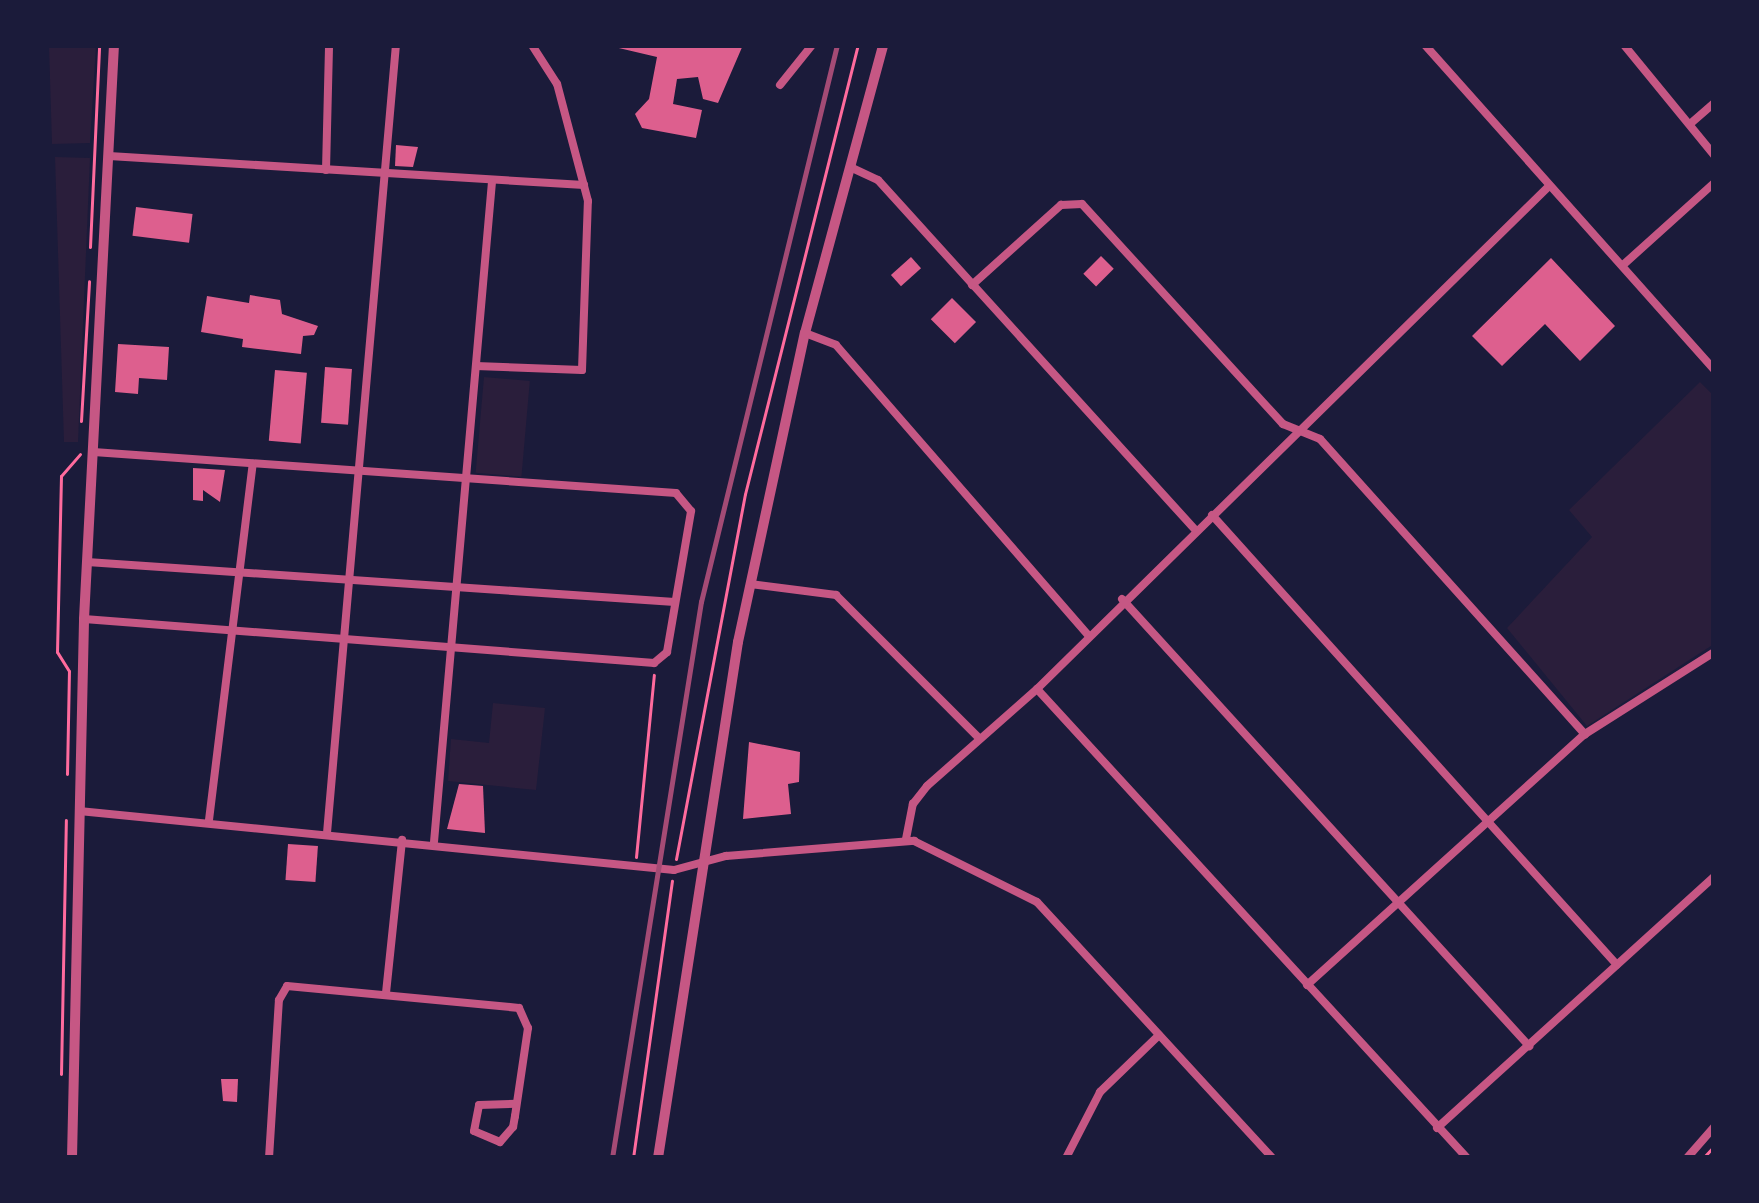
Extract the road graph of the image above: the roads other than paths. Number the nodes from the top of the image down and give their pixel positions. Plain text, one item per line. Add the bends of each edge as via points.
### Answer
1 (114, 45) edge
2 (329, 45) edge
3 (396, 45) edge
4 (532, 45) edge
5 (812, 45) edge
6 (883, 45) edge
7 (1425, 45) edge
8 (1624, 45) edge
9 (780, 86) dead end
10 (1714, 103) edge
11 (1690, 124) junction
12 (1714, 155) edge
13 (107, 156) junction
14 (848, 166) junction
15 (326, 170) junction
16 (386, 174) junction
17 (493, 182) junction
18 (1714, 183) edge
19 (584, 185) junction
20 (1549, 186) junction
21 (1623, 265) junction
22 (972, 285) junction
23 (806, 333) junction
24 (476, 366) junction
25 (1714, 369) edge
26 (1300, 430) junction
27 (93, 452) junction
28 (253, 464) junction
29 (359, 472) junction
30 (466, 480) junction
31 (1212, 514) junction
32 (1194, 529) junction
33 (87, 562) junction
34 (239, 573) junction
35 (350, 579) junction
36 (750, 584) junction
37 (456, 587) junction
38 (1122, 599) junction
39 (675, 602) junction
40 (84, 620) junction
41 (232, 631) junction
42 (1087, 634) junction
43 (344, 639) junction
44 (450, 646) junction
45 (1714, 652) edge
46 (1037, 689) junction
47 (1586, 734) junction
48 (980, 738) junction
49 (80, 811) junction
50 (209, 820) junction
51 (1486, 822) junction
52 (327, 833) junction
53 (402, 839) junction
54 (906, 839) junction
55 (434, 842) junction
56 (699, 863) junction
57 (1714, 877) edge
58 (1399, 903) junction
59 (1617, 965) junction
60 (1307, 985) junction
61 (386, 993) junction
62 (1160, 1035) junction
63 (1529, 1046) junction
64 (516, 1103) junction
65 (1714, 1127) edge
66 (1437, 1128) junction
67 (72, 1158) edge
68 (268, 1158) edge
69 (658, 1158) edge
70 (1066, 1158) edge
71 (1272, 1158) edge
72 (1467, 1158) edge
73 (1687, 1158) edge

1 - 13 street
2 - 15 street
3 - 16 street
4 - 19 street via 557,84
5 - 9 street
6 - 14 street
7 - 20 street
8 - 11 street
10 - 11 street
11 - 12 street
13 - 15 street
13 - 27 street
14 - 22 street via 878,180
14 - 23 street
15 - 16 street
16 - 17 street
16 - 29 street
17 - 19 street
17 - 24 street
18 - 21 street
19 - 24 street via 590,229 582,370
20 - 21 street
20 - 26 street
21 - 25 street
22 - 26 street via 1061,205 1078,201 1279,420
22 - 32 street
23 - 36 street
23 - 42 street via 836,345
24 - 30 street
26 - 31 street
26 - 47 street via 1320,439
27 - 28 street
27 - 33 street
28 - 29 street
28 - 34 street
29 - 30 street
29 - 35 street
30 - 37 street
30 - 39 street via 676,494 691,512
31 - 32 street
31 - 51 street
32 - 38 street
33 - 34 street
33 - 40 street
34 - 35 street
34 - 41 street
35 - 37 street
35 - 43 street
36 - 48 street via 836,595
36 - 56 street
37 - 39 street
37 - 44 street
38 - 42 street
38 - 58 street
39 - 44 street via 667,652 654,665
40 - 41 street
40 - 49 street
41 - 43 street
41 - 50 street
42 - 46 street
43 - 44 street
43 - 52 street
44 - 55 street
45 - 47 street
46 - 48 street
46 - 60 street
47 - 51 street
48 - 54 street via 920,794
49 - 50 street
49 - 67 street
50 - 52 street
51 - 58 street
51 - 59 street
52 - 53 street
53 - 55 street
53 - 61 street
54 - 56 street
54 - 62 street via 1021,890
55 - 56 street via 662,869
56 - 69 street
57 - 59 street
58 - 60 street
58 - 63 street
59 - 63 street
60 - 66 street
61 - 64 street via 512,1005 525,1013
61 - 68 street via 287,986 278,1000
62 - 70 street via 1100,1092
62 - 71 street
63 - 66 street
64 - 64 street via 479,1105 474,1131 500,1142
65 - 73 street
66 - 72 street

